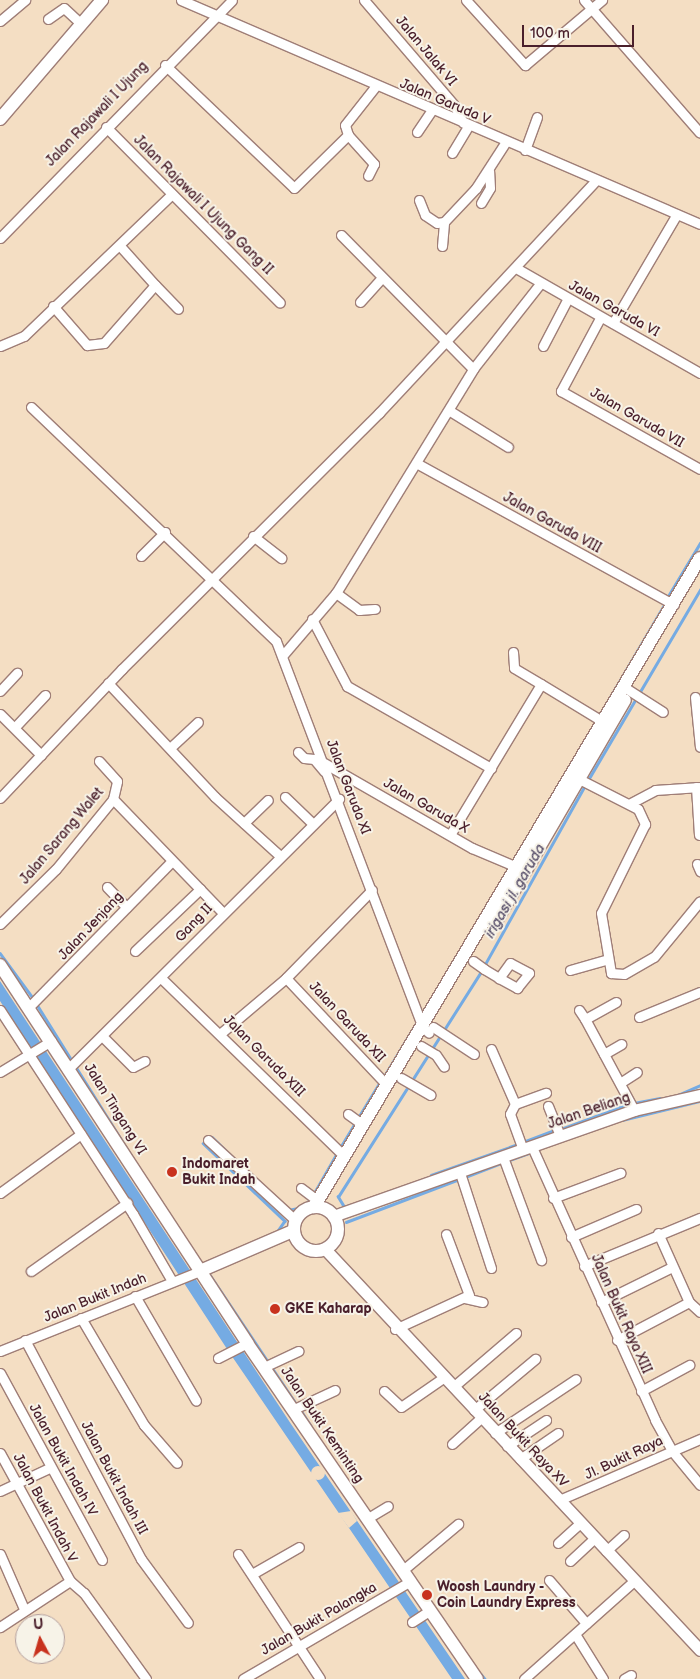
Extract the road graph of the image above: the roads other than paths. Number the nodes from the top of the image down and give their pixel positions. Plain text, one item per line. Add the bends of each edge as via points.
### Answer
1 (25, 0) edge
2 (102, 0) edge
3 (183, 0) edge
4 (232, 0) edge
5 (364, 0) edge
6 (466, 0) edge
7 (584, 0) edge
8 (602, 0) edge
9 (592, 10) junction
10 (218, 13) junction
11 (48, 19) dead end
12 (0, 21) edge
13 (80, 22) junction
14 (165, 65) junction
15 (375, 87) junction
16 (431, 111) junction
17 (537, 117) dead end
18 (0, 118) edge
19 (466, 124) junction
20 (106, 127) junction
21 (417, 132) dead end
22 (700, 133) edge
23 (348, 135) junction
24 (505, 143) junction
25 (525, 150) junction
26 (452, 153) dead end
27 (489, 171) junction
28 (368, 176) dead end
29 (596, 180) junction
30 (172, 194) junction
31 (419, 200) dead end
32 (481, 203) dead end
33 (677, 214) junction
34 (444, 222) junction
35 (700, 224) edge
36 (341, 235) dead end
37 (0, 238) edge
38 (120, 246) junction
39 (442, 246) dead end
40 (516, 268) junction
41 (381, 280) junction
42 (540, 284) junction
43 (155, 286) junction
44 (567, 300) junction
45 (360, 302) dead end
46 (280, 303) dead end
47 (53, 306) junction
48 (178, 309) dead end
49 (600, 318) junction
50 (613, 323) junction
51 (443, 342) junction
52 (0, 346) edge
53 (542, 346) dead end
54 (698, 368) edge
55 (473, 369) junction
56 (31, 406) dead end
57 (450, 412) junction
58 (508, 447) dead end
59 (418, 464) junction
60 (700, 470) edge
61 (165, 532) junction
62 (253, 536) junction
63 (141, 556) dead end
64 (281, 558) dead end
65 (700, 558) edge
66 (700, 573) edge
67 (213, 578) junction
68 (336, 593) junction
69 (674, 605) junction
70 (374, 608) dead end
71 (312, 619) junction
72 (513, 652) dead end
73 (284, 655) junction
74 (17, 673) dead end
75 (108, 683) junction
76 (540, 684) junction
77 (0, 691) edge
78 (632, 693) junction
79 (45, 695) dead end
80 (695, 696) dead end
81 (663, 712) dead end
82 (0, 714) edge
83 (602, 721) junction
84 (198, 722) dead end
85 (15, 727) junction
86 (700, 747) edge
87 (170, 748) junction
88 (298, 752) dead end
89 (41, 755) junction
90 (99, 761) dead end
91 (324, 763) junction
92 (491, 768) junction
93 (331, 779) junction
94 (586, 782) junction
95 (698, 787) edge
96 (285, 797) dead end
97 (0, 798) edge
98 (113, 799) junction
99 (339, 799) junction
100 (268, 800) dead end
101 (629, 804) junction
102 (244, 824) junction
103 (313, 824) junction
104 (450, 835) junction
105 (699, 835) edge
106 (280, 856) junction
107 (172, 862) junction
108 (517, 867) junction
109 (107, 887) dead end
110 (200, 889) junction
111 (372, 890) junction
112 (700, 901) edge
113 (126, 907) junction
114 (223, 913) junction
115 (0, 924) edge
116 (135, 951) dead end
117 (606, 960) junction
118 (0, 965) edge
119 (479, 965) junction
120 (570, 970) dead end
121 (459, 976) junction
122 (162, 978) junction
123 (286, 978) junction
124 (499, 978) dead end
125 (700, 992) edge
126 (616, 1002) dead end
127 (28, 1007) junction
128 (0, 1010) edge
129 (579, 1010) dead end
130 (639, 1017) dead end
131 (585, 1019) junction
132 (434, 1031) junction
133 (221, 1033) junction
134 (103, 1037) junction
135 (47, 1044) junction
136 (621, 1044) dead end
137 (491, 1049) dead end
138 (428, 1050) junction
139 (31, 1054) junction
140 (474, 1054) dead end
141 (604, 1054) junction
142 (145, 1061) dead end
143 (70, 1067) junction
144 (444, 1068) dead end
145 (0, 1072) edge
146 (637, 1072) dead end
147 (409, 1082) junction
148 (620, 1083) junction
149 (388, 1085) junction
150 (546, 1093) dead end
151 (430, 1095) dead end
152 (700, 1095) edge
153 (515, 1104) junction
154 (548, 1106) dead end
155 (634, 1110) junction
156 (348, 1114) dead end
157 (364, 1125) junction
158 (81, 1134) junction
159 (560, 1135) junction
160 (208, 1140) dead end
161 (528, 1148) junction
162 (344, 1156) junction
163 (503, 1157) junction
164 (460, 1173) junction
165 (620, 1173) dead end
166 (301, 1188) dead end
167 (0, 1192) edge
168 (553, 1198) junction
169 (127, 1203) junction
170 (322, 1208) junction
171 (636, 1209) dead end
172 (700, 1218) edge
173 (294, 1226) junction
174 (658, 1233) junction
175 (446, 1234) dead end
176 (571, 1237) junction
177 (325, 1249) junction
178 (541, 1260) dead end
179 (584, 1266) junction
180 (672, 1267) junction
181 (491, 1268) dead end
182 (31, 1271) dead end
183 (196, 1272) junction
184 (172, 1281) junction
185 (135, 1296) junction
186 (465, 1298) junction
187 (483, 1302) dead end
188 (601, 1302) junction
189 (689, 1302) junction
190 (700, 1312) edge
191 (81, 1318) junction
192 (396, 1329) junction
193 (516, 1333) dead end
194 (25, 1340) junction
195 (617, 1340) junction
196 (243, 1344) junction
197 (0, 1351) edge
198 (299, 1351) dead end
199 (218, 1358) dead end
200 (535, 1359) dead end
201 (689, 1365) dead end
202 (264, 1367) junction
203 (0, 1372) edge
204 (443, 1378) junction
205 (576, 1380) dead end
206 (453, 1388) junction
207 (335, 1390) dead end
208 (384, 1391) dead end
209 (641, 1391) junction
210 (196, 1402) dead end
211 (294, 1409) junction
212 (477, 1414) junction
213 (546, 1420) dead end
214 (495, 1433) junction
215 (558, 1433) dead end
216 (700, 1439) edge
217 (452, 1444) dead end
218 (507, 1446) junction
219 (672, 1451) junction
220 (0, 1453) edge
221 (520, 1459) junction
222 (177, 1463) dead end
223 (49, 1468) junction
224 (16, 1484) junction
225 (700, 1485) edge
226 (0, 1491) edge
227 (559, 1500) junction
228 (388, 1506) dead end
229 (368, 1518) junction
230 (580, 1523) junction
231 (458, 1524) dead end
232 (624, 1535) dead end
233 (594, 1539) junction
234 (558, 1543) dead end
235 (299, 1547) dead end
236 (606, 1551) junction
237 (0, 1554) edge
238 (238, 1554) dead end
239 (102, 1560) dead end
240 (570, 1561) dead end
241 (252, 1574) junction
242 (404, 1580) junction
243 (549, 1580) dead end
244 (70, 1581) junction
245 (634, 1581) junction
246 (24, 1609) junction
247 (425, 1614) junction
248 (412, 1622) dead end
249 (188, 1623) dead end
250 (586, 1623) junction
251 (0, 1627) edge
252 (575, 1634) junction
253 (299, 1646) junction
254 (700, 1650) edge
255 (146, 1679) edge
256 (243, 1679) edge
257 (320, 1679) edge
258 (477, 1679) edge
259 (524, 1679) edge
260 (603, 1679) edge

1 - 12 street
2 - 13 main road
3 - 10 street, Jalan Garuda V
4 - 10 street, Jalan Rajawali I Ujung
5 - 19 street, Jalan Jalak VI via 454,104
6 - 9 street via 520,62 535,61
7 - 9 street
8 - 9 street
9 - 22 street
10 - 14 street, Jalan Rajawali I Ujung
10 - 15 street, Jalan Garuda V
11 - 13 street via 64,8
13 - 18 main road
14 - 20 street, Jalan Rajawali I Ujung
14 - 23 street via 294,188
15 - 16 street, Jalan Garuda V
15 - 23 street via 345,125
16 - 19 street, Jalan Garuda V
16 - 21 street
17 - 25 street
19 - 24 street, Jalan Garuda V
19 - 26 street
20 - 30 street, Jalan Rajawali I Ujung Gang II
20 - 37 street, Jalan Rajawali I Ujung
23 - 28 street via 374,164
24 - 25 street, Jalan Garuda V
24 - 27 street
25 - 29 street, Jalan Garuda V
27 - 32 street via 490,188
27 - 34 street
29 - 33 street, Jalan Garuda V
29 - 40 street
30 - 38 street
30 - 46 street, Jalan Rajawali I Ujung Gang II
31 - 34 street via 425,215 437,223
33 - 35 street, Jalan Garuda V
33 - 50 street
34 - 39 street
36 - 41 street
38 - 43 street
38 - 47 street
40 - 42 street, Jalan Garuda VI
40 - 51 street
41 - 45 street
41 - 51 street
42 - 44 street, Jalan Garuda VI
42 - 55 street
43 - 47 street via 104,342 93,347
43 - 48 street
44 - 49 street, Jalan Garuda VI
44 - 53 street
47 - 52 street via 24,336
49 - 50 street, Jalan Garuda VI
49 - 60 street, Jalan Garuda VII via 561,391
50 - 54 street, Jalan Garuda VI
51 - 55 street
51 - 62 street via 379,413
55 - 57 street
56 - 61 street, Jalan Garuda XI
57 - 58 street
57 - 59 street
59 - 68 street
59 - 69 street, Jalan Garuda VIII
61 - 63 street
61 - 67 street, Jalan Garuda XI
62 - 64 street
62 - 67 street
65 - 69 main road
66 - 78 main road
67 - 73 street, Jalan Garuda XI via 269,633
67 - 75 street
68 - 70 street via 359,610
68 - 71 street
69 - 78 main road
71 - 73 street
71 - 92 street via 347,686
72 - 76 street via 514,668
73 - 91 street, Jalan Garuda XI
74 - 77 street
75 - 87 street
75 - 89 street
76 - 83 street
76 - 92 street
78 - 81 street
78 - 83 main road
78 - 94 main road
79 - 85 street
80 - 86 street
82 - 85 street
83 - 108 main road
84 - 87 street
85 - 89 street
87 - 102 street
88 - 93 street via 314,759
89 - 97 street
90 - 98 street, Jalan Sarang Walet via 117,781
91 - 93 street, Jalan Garuda XI
91 - 104 street, Jalan Garuda X
92 - 104 street
93 - 99 street, Jalan Garuda XI
94 - 101 street
94 - 119 main road
95 - 101 street via 654,790
95 - 105 street
96 - 103 street
98 - 107 street
98 - 115 street, Jalan Sarang Walet via 56,869
99 - 103 street, Gang II
99 - 111 street, Jalan Garuda XI
100 - 102 street
101 - 117 street via 641,811 645,828 601,910
102 - 106 street
103 - 106 street, Gang II
104 - 108 street, Jalan Garuda X
106 - 114 street, Gang II
107 - 110 street
107 - 113 street, Jalan Jenjang
108 - 121 main road
109 - 113 street
110 - 114 street
110 - 116 street
111 - 123 street
111 - 132 street, Jalan Garuda XI
112 - 117 street via 662,951 647,962 615,975
113 - 127 street, Jalan Jenjang
114 - 122 street, Gang II
117 - 120 street
118 - 127 main road, Jalan Tingang VI
119 - 121 main road
119 - 124 street
121 - 132 main road
122 - 133 street, Jalan Garuda XIII
122 - 134 street, Gang II
123 - 133 street
123 - 149 street, Jalan Garuda XII
125 - 130 street
126 - 131 street
127 - 135 main road, Jalan Tingang VI
128 - 139 street
129 - 131 street
131 - 141 street
132 - 138 main road
132 - 140 street
132 - 149 main road
133 - 162 street, Jalan Garuda XIII
134 - 142 street via 133,1067
134 - 143 street, Gang II
135 - 139 street
135 - 143 main road, Jalan Tingang VI
136 - 141 street
137 - 153 street
138 - 144 street
138 - 147 main road
139 - 145 street
139 - 158 street
141 - 148 street
143 - 183 main road, Jalan Tingang VI
146 - 148 street
147 - 151 street
147 - 170 main road
148 - 155 street
149 - 157 main road
150 - 153 street
152 - 155 street, Jalan Beliang
153 - 161 street, Jalan Bukit Raya XIII via 510,1114
154 - 159 street
155 - 159 street, Jalan Beliang
156 - 157 street
157 - 162 main road
158 - 167 street
158 - 169 street
159 - 161 street, Jalan Beliang
160 - 173 street
161 - 163 street, Jalan Beliang
161 - 168 street, Jalan Bukit Raya XIII
162 - 170 main road
163 - 164 street, Jalan Beliang
163 - 178 street
164 - 170 street, Jalan Beliang
164 - 181 street
165 - 168 street
166 - 170 street
168 - 176 street, Jalan Bukit Raya XIII
169 - 182 street
169 - 184 street
170 - 173 main road
170 - 177 main road via 337,1234
171 - 176 street
172 - 174 street
173 - 177 main road via 307,1250
173 - 183 main road
174 - 179 street
174 - 180 street
175 - 186 street via 470,1291
176 - 179 street, Jalan Bukit Raya XIII
177 - 192 street, Jalan Bukit Raya XV
179 - 188 street, Jalan Bukit Raya XIII
180 - 188 street
180 - 189 street
183 - 184 street, Jalan Bukit Indah
183 - 196 main road, Jalan Bukit Keminting
184 - 185 street, Jalan Bukit Indah
185 - 191 street, Jalan Bukit Indah
185 - 210 street
186 - 187 street
186 - 192 street
188 - 195 street, Jalan Bukit Raya XIII
189 - 190 street
189 - 195 street
191 - 194 street, Jalan Bukit Indah
191 - 222 street via 144,1426
192 - 204 street, Jalan Bukit Raya XV
193 - 206 street
194 - 197 street, Jalan Bukit Indah
194 - 249 street, Jalan Bukit Indah III via 141,1560
195 - 209 street, Jalan Bukit Raya XIII
196 - 199 street
196 - 202 main road, Jalan Bukit Keminting
198 - 202 street
200 - 212 street
201 - 209 street
202 - 211 main road, Jalan Bukit Keminting
203 - 223 street, Jalan Bukit Indah IV
204 - 206 street, Jalan Bukit Raya XV
204 - 208 street via 400,1407
205 - 214 street
206 - 212 street, Jalan Bukit Raya XV
207 - 211 street
209 - 219 street, Jalan Bukit Raya XIII
211 - 229 main road, Jalan Bukit Keminting
212 - 214 street, Jalan Bukit Raya XV
212 - 217 street
213 - 218 street
214 - 218 street, Jalan Bukit Raya XV
215 - 221 street
216 - 219 street, Jl. Bukit Raya
218 - 221 street, Jalan Bukit Raya XV
219 - 225 street, Jalan Bukit Raya XIII
219 - 227 street, Jl. Bukit Raya
220 - 224 street, Jalan Bukit Indah V
221 - 227 street, Jalan Bukit Raya XV
223 - 224 street
223 - 239 street, Jalan Bukit Indah IV
224 - 226 street
224 - 244 street, Jalan Bukit Indah V
227 - 230 street, Jalan Bukit Raya XV
228 - 229 street
229 - 242 main road, Jalan Bukit Keminting
230 - 233 street, Jalan Bukit Raya XV
230 - 234 street
231 - 242 street, Jalan Bukit Palangka
232 - 236 street
233 - 236 street, Jalan Bukit Raya XV
233 - 240 street
235 - 241 street
236 - 245 street, Jalan Bukit Raya XV
237 - 246 street
238 - 241 street
241 - 253 street
242 - 247 main road, Jalan Bukit Keminting
242 - 253 street, Jalan Bukit Palangka via 392,1592
243 - 250 street
244 - 246 street, Jalan Bukit Indah V
244 - 255 street via 84,1592
245 - 250 street
245 - 254 street, Jalan Bukit Raya XV
246 - 251 street, Jalan Bukit Indah V
247 - 248 street
247 - 258 main road, Jalan Bukit Keminting
250 - 252 street
252 - 259 street
252 - 260 street
253 - 256 street, Jalan Bukit Palangka
253 - 257 street

